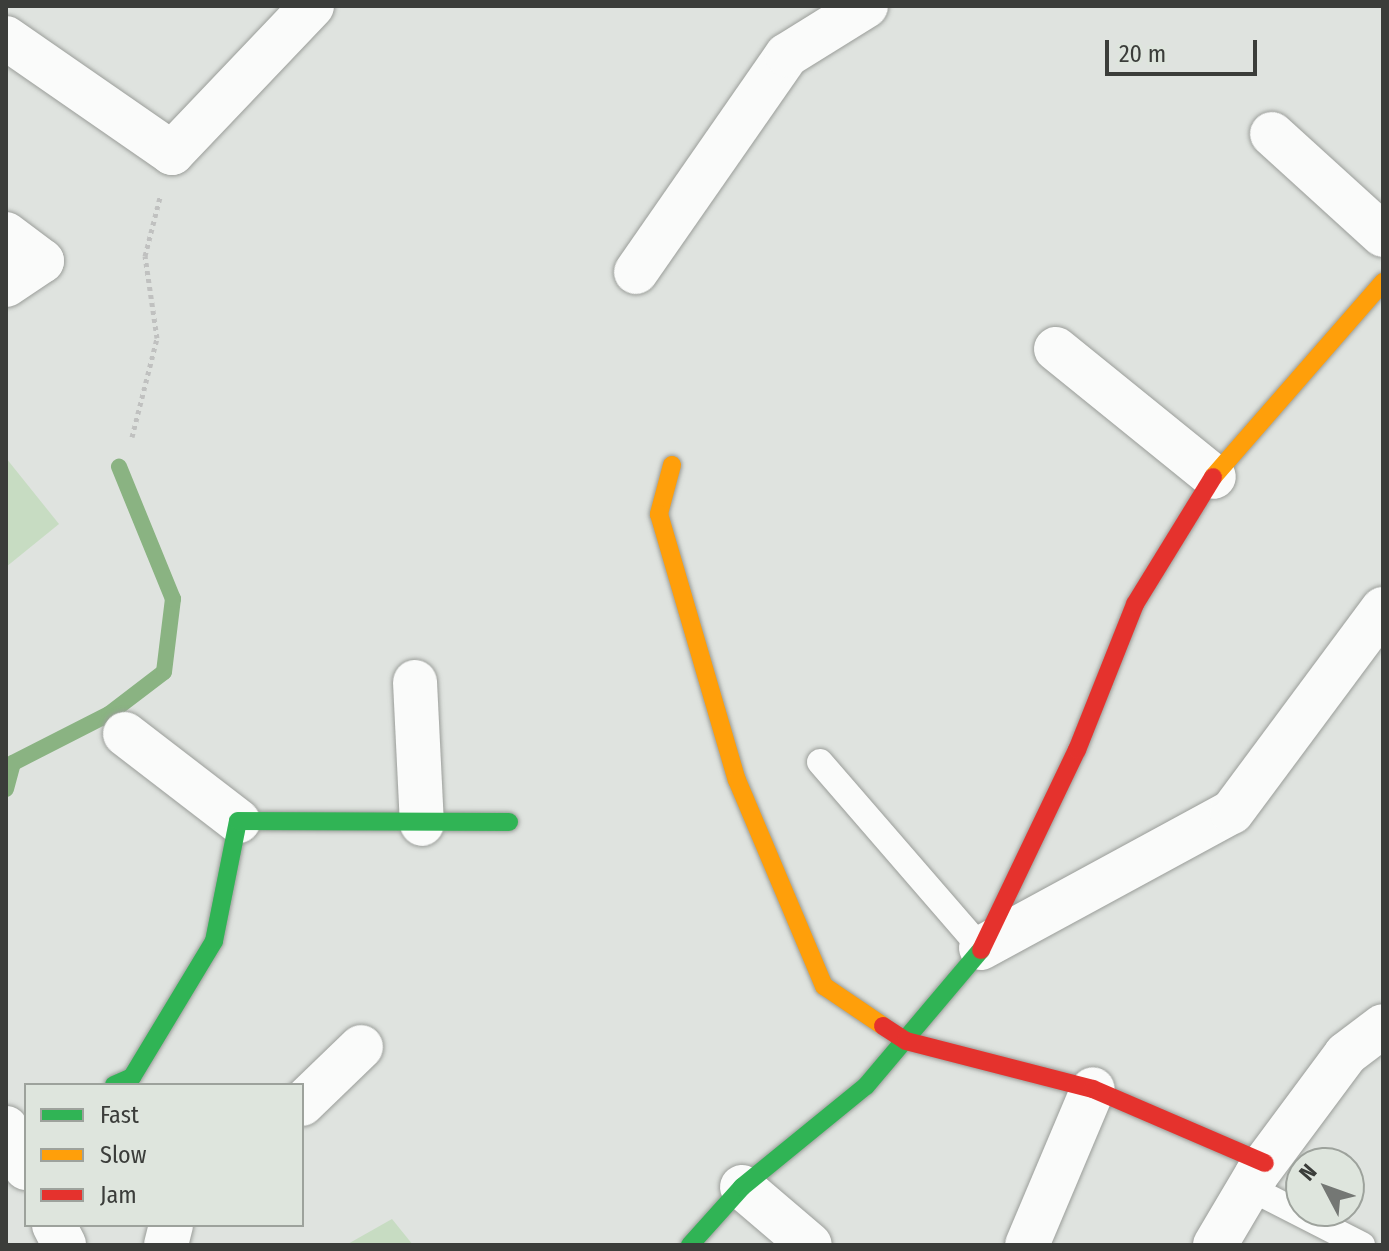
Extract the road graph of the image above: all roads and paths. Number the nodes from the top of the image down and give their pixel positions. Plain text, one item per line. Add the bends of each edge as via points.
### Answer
1 (312, 6) edge
2 (866, 6) edge
3 (6, 38) edge
4 (1272, 134) dead end
5 (172, 153) junction
6 (6, 234) edge
7 (1383, 235) edge
8 (636, 272) dead end
9 (1383, 282) edge
10 (6, 285) edge
11 (1056, 349) dead end
12 (132, 437) dead end
13 (672, 465) dead end
14 (1214, 477) junction
15 (1383, 609) edge
16 (415, 682) dead end
17 (125, 734) dead end
18 (820, 762) dead end
19 (238, 821) junction
20 (509, 822) dead end
21 (422, 824) junction
22 (981, 948) junction
23 (1383, 1026) edge
24 (906, 1041) junction
25 (361, 1047) dead end
26 (118, 1083) edge
27 (1093, 1089) junction
28 (304, 1102) edge
29 (1256, 1175) junction
30 (742, 1187) junction
31 (55, 1227) edge
32 (64, 1245) edge
33 (690, 1245) edge
34 (810, 1245) edge
35 (1027, 1245) edge
36 (1215, 1245) edge
37 (1362, 1245) edge

1 - 5 street
2 - 8 street via 787,55
3 - 5 street
4 - 7 street
5 - 12 path via 145,256 157,338
6 - 10 street via 42,261
9 - 14 street
11 - 14 street
13 - 24 street via 659,514 737,780 824,986
14 - 22 street via 1135,604 1077,750
15 - 22 street via 1232,812
16 - 21 street
17 - 19 street
18 - 22 lane
19 - 21 street
19 - 26 street via 214,941 132,1077
20 - 21 street
22 - 24 street
23 - 29 street via 1346,1054
24 - 27 street
24 - 30 street via 866,1086
25 - 28 street
27 - 29 street
27 - 35 street
29 - 36 street
29 - 37 lane
30 - 33 street
30 - 34 street
31 - 32 street

